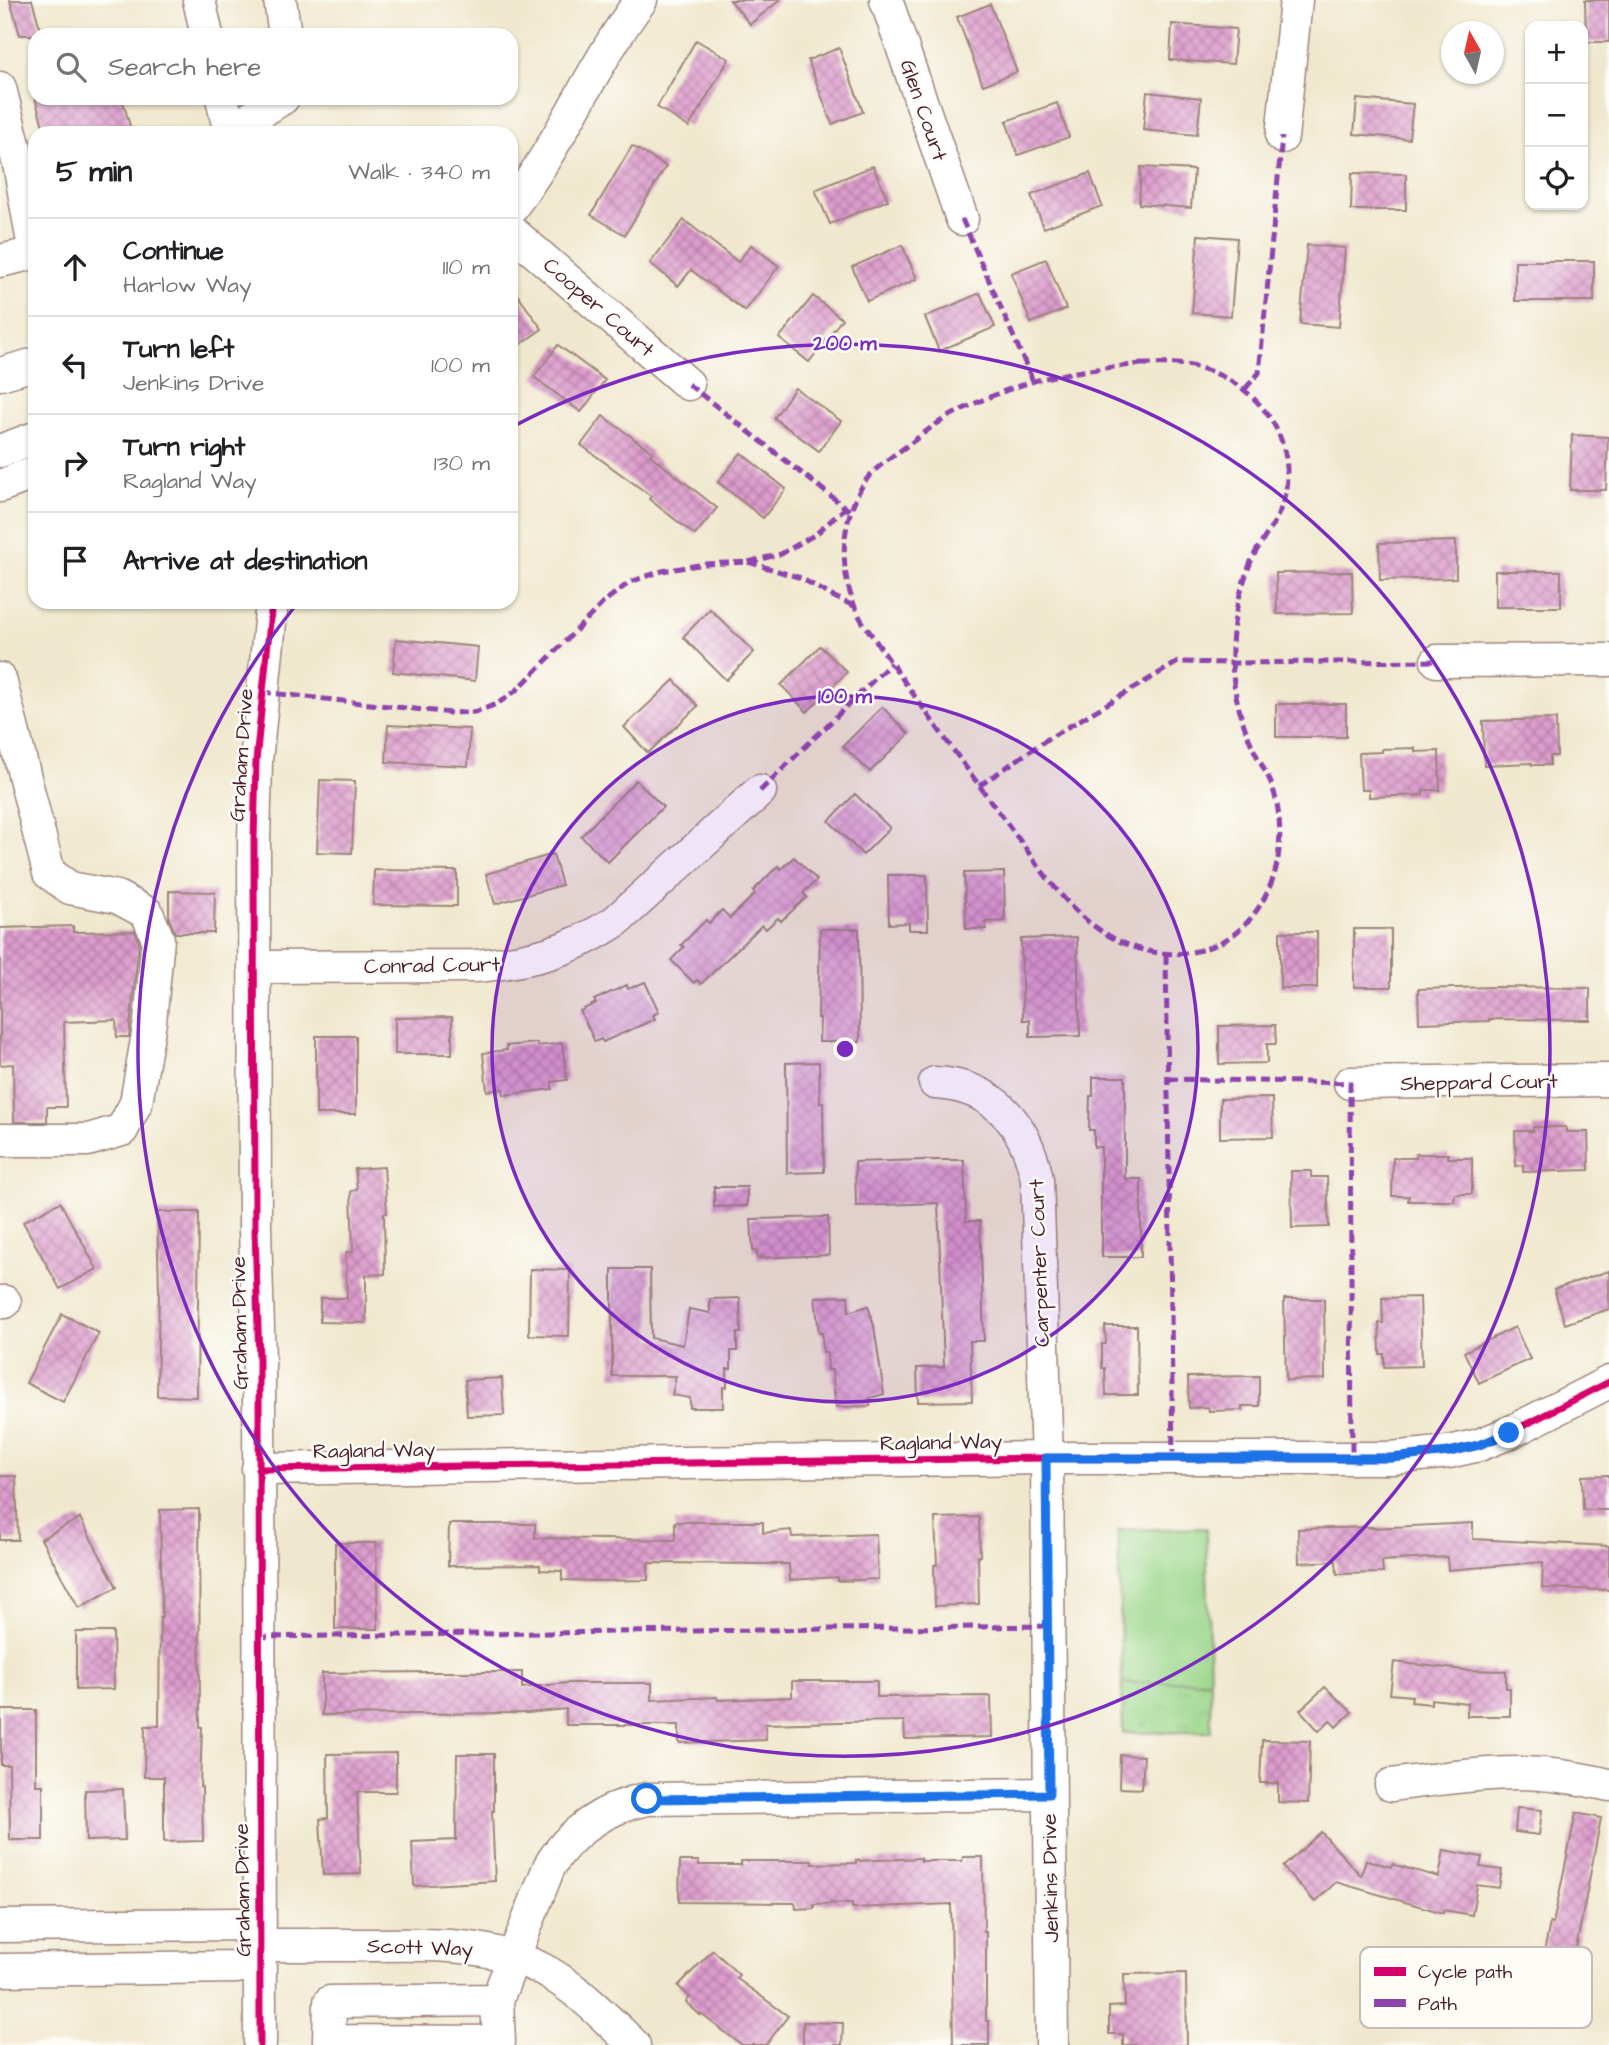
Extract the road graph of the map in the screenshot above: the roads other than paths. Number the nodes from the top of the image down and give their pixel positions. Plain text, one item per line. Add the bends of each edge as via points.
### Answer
1 (199, 0) edge
2 (280, 0) edge
3 (641, 0) edge
4 (886, 0) edge
5 (1296, 0) edge
6 (205, 28) edge
7 (284, 28) edge
8 (224, 105) edge
9 (272, 105) edge
10 (2, 107) edge
11 (229, 126) edge
12 (239, 126) edge
13 (1282, 137) dead end
14 (11, 185) edge
15 (518, 199) edge
16 (962, 219) dead end
17 (28, 233) edge
18 (518, 237) edge
19 (28, 255) edge
20 (0, 261) edge
21 (28, 365) edge
22 (2, 369) edge
23 (688, 384) dead end
24 (28, 441) edge
25 (0, 452) edge
26 (28, 476) edge
27 (0, 486) edge
28 (271, 609) edge
29 (1609, 660) edge
30 (1437, 661) dead end
31 (0, 679) edge
32 (760, 791) dead end
33 (254, 967) junction
34 (1609, 1080) edge
35 (935, 1083) dead end
36 (1350, 1083) dead end
37 (0, 1140) edge
38 (1609, 1382) edge
39 (1046, 1458) junction
40 (258, 1469) junction
41 (1391, 1785) dead end
42 (1609, 1785) edge
43 (1049, 1794) junction
44 (0, 1926) edge
45 (36, 1926) junction
46 (260, 1945) junction
47 (515, 1958) junction
48 (37, 1969) junction
49 (0, 1970) edge
50 (497, 2000) junction
51 (260, 2045) edge
52 (634, 2045) edge
53 (1052, 2045) edge

1 - 6 street
2 - 7 street
3 - 15 street
4 - 16 street, Glen Court
5 - 13 street
8 - 11 street
9 - 12 street
10 - 14 street
14 - 17 street
18 - 23 street, Cooper Court
19 - 20 street
21 - 22 street
24 - 25 street
26 - 27 street
28 - 33 street, Graham Drive via 256,761
29 - 30 street
31 - 37 street via 49,873 70,888 117,897 147,913 158,939 136,1103 122,1130 88,1140
32 - 33 street, Conrad Court via 616,921 566,949 537,958 475,966
33 - 40 street, Graham Drive
34 - 36 street, Sheppard Court
35 - 39 street, Carpenter Court via 968,1089 1001,1107 1033,1156
38 - 39 street, Ragland Way via 1509,1433 1449,1452 1391,1458
39 - 40 street, Ragland Way
39 - 43 street, Jenkins Drive
40 - 46 street, Graham Drive
41 - 42 street via 1519,1773
43 - 47 street via 628,1802 591,1821 560,1849
43 - 53 street, Jenkins Drive
44 - 45 street
45 - 46 street via 239,1924
45 - 48 street
46 - 47 street, Scott Way via 448,1945
46 - 48 street via 238,1967
46 - 51 street, Graham Drive
47 - 50 street
47 - 52 street, Scott Way via 570,1986
48 - 49 street
50 - 50 street via 330,2002 329,2041 499,2042

